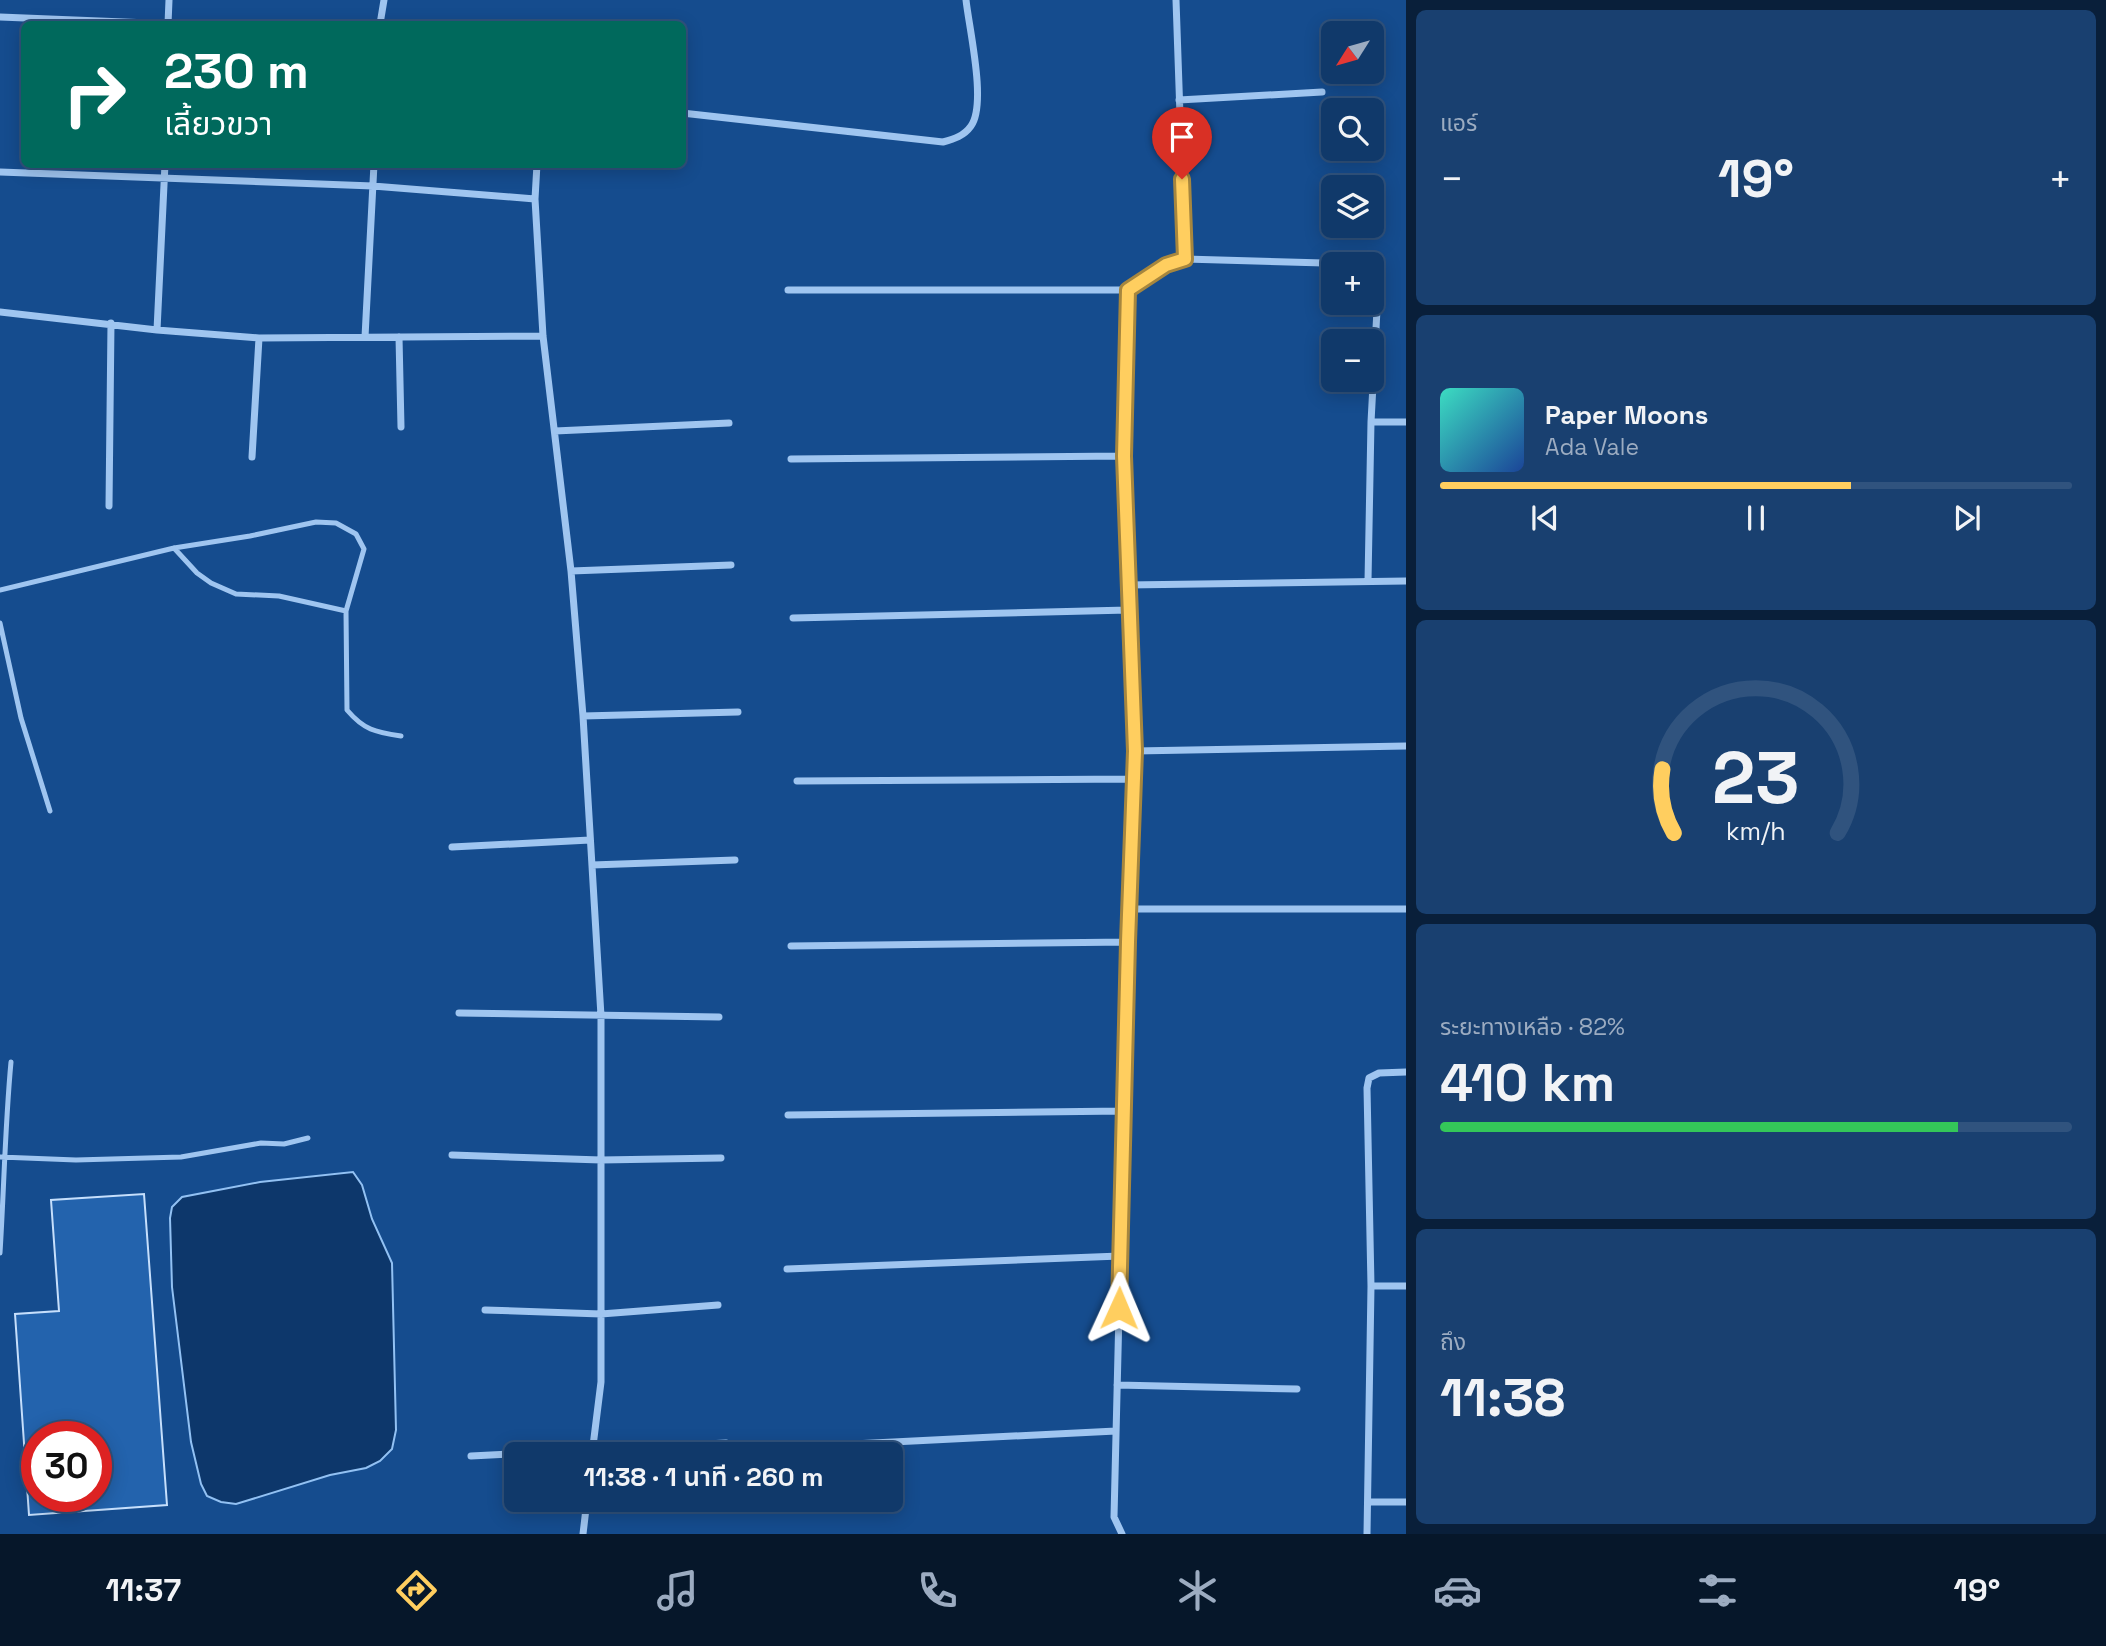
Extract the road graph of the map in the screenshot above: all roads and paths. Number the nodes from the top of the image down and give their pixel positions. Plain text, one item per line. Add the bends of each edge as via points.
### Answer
1 (169, 0) edge
2 (384, 0) edge
3 (965, 0) edge
4 (1176, 0) edge
5 (0, 17) edge
6 (96, 21) edge
7 (168, 21) edge
8 (380, 21) edge
9 (1322, 92) dead end
10 (1179, 100) junction
11 (686, 113) edge
12 (165, 168) edge
13 (374, 168) edge
14 (537, 168) edge
15 (0, 172) edge
16 (165, 180) junction
17 (373, 186) junction
18 (535, 199) junction
19 (1185, 259) junction
20 (1321, 263) edge
21 (789, 290) dead end
22 (1128, 290) junction
23 (0, 312) edge
24 (1377, 315) edge
25 (111, 323) junction
26 (157, 330) junction
27 (543, 336) junction
28 (365, 337) junction
29 (399, 337) junction
30 (259, 338) junction
31 (1371, 422) junction
32 (1406, 422) edge
33 (729, 423) dead end
34 (401, 427) dead end
35 (555, 431) junction
36 (1124, 456) junction
37 (252, 457) dead end
38 (791, 459) dead end
39 (109, 506) dead end
40 (174, 548) junction
41 (731, 565) dead end
42 (571, 571) junction
43 (1368, 581) junction
44 (1406, 581) edge
45 (1127, 585) junction
46 (0, 590) edge
47 (1128, 610) junction
48 (346, 611) junction
49 (793, 618) dead end
50 (0, 623) edge
51 (738, 712) dead end
52 (583, 716) junction
53 (401, 736) dead end
54 (1406, 747) edge
55 (1135, 751) junction
56 (1134, 779) junction
57 (797, 781) dead end
58 (50, 811) dead end
59 (590, 840) junction
60 (452, 847) dead end
61 (735, 860) dead end
62 (592, 865) junction
63 (1130, 909) junction
64 (1406, 909) edge
65 (1128, 942) junction
66 (790, 946) dead end
67 (459, 1013) dead end
68 (601, 1016) junction
69 (719, 1017) dead end
70 (11, 1062) dead end
71 (1406, 1072) edge
72 (1124, 1111) junction
73 (788, 1115) dead end
74 (308, 1138) dead end
75 (452, 1155) dead end
76 (3, 1158) edge
77 (721, 1158) dead end
78 (601, 1160) junction
79 (0, 1253) edge
80 (1121, 1256) junction
81 (787, 1269) dead end
82 (1371, 1286) junction
83 (1406, 1286) edge
84 (719, 1305) dead end
85 (485, 1310) dead end
86 (601, 1314) junction
87 (1117, 1385) junction
88 (1297, 1389) dead end
89 (1116, 1431) junction
90 (594, 1442) edge
91 (894, 1442) edge
92 (504, 1455) edge
93 (471, 1456) dead end
94 (1368, 1502) junction
95 (1406, 1502) edge
96 (586, 1512) edge
97 (583, 1534) edge
98 (1122, 1534) edge
99 (1367, 1534) edge

1 - 7 street
2 - 8 street
3 - 11 street via 979,99 972,125 958,138 943,142
4 - 10 street
5 - 6 street
9 - 10 street
10 - 19 street
12 - 16 street
13 - 17 street
14 - 18 street
15 - 16 street
16 - 17 street
16 - 26 street
17 - 18 street
17 - 28 street
18 - 27 street
19 - 20 street
19 - 22 street via 1166,265
21 - 22 street
22 - 36 street
23 - 25 street
24 - 31 street
25 - 26 street
25 - 39 street
26 - 30 street
27 - 29 street
27 - 35 street
28 - 29 street
28 - 30 street
29 - 34 street
30 - 37 street
31 - 32 street
31 - 43 street
33 - 35 street
35 - 42 street
36 - 38 street
36 - 45 street
40 - 46 lane
40 - 48 lane via 197,573 236,594 279,596
40 - 48 lane via 316,522 336,523 356,534 364,549
41 - 42 street
42 - 52 street
43 - 44 street
43 - 45 street
45 - 47 street
47 - 49 street
47 - 55 street
48 - 53 lane via 347,710 359,724
50 - 58 lane via 21,718
51 - 52 street
52 - 59 street
54 - 55 street
55 - 56 street
56 - 57 street
56 - 63 street
59 - 60 street
59 - 62 street
61 - 62 street
62 - 68 street
63 - 64 street
63 - 65 street
65 - 66 street
65 - 72 street
67 - 68 street
68 - 69 street
68 - 78 street
70 - 76 lane
71 - 82 street via 1379,1073 1369,1078 1367,1088
72 - 73 street
72 - 80 street
74 - 76 lane via 181,1157
75 - 78 street
76 - 79 lane
77 - 78 street
78 - 86 street
80 - 81 street
80 - 87 street
82 - 83 street
82 - 94 street
84 - 86 street
85 - 86 street
86 - 90 street via 601,1382
87 - 88 street
87 - 89 street
89 - 91 street
89 - 98 street via 1114,1517
92 - 93 street
94 - 95 street
94 - 99 street
96 - 97 street

